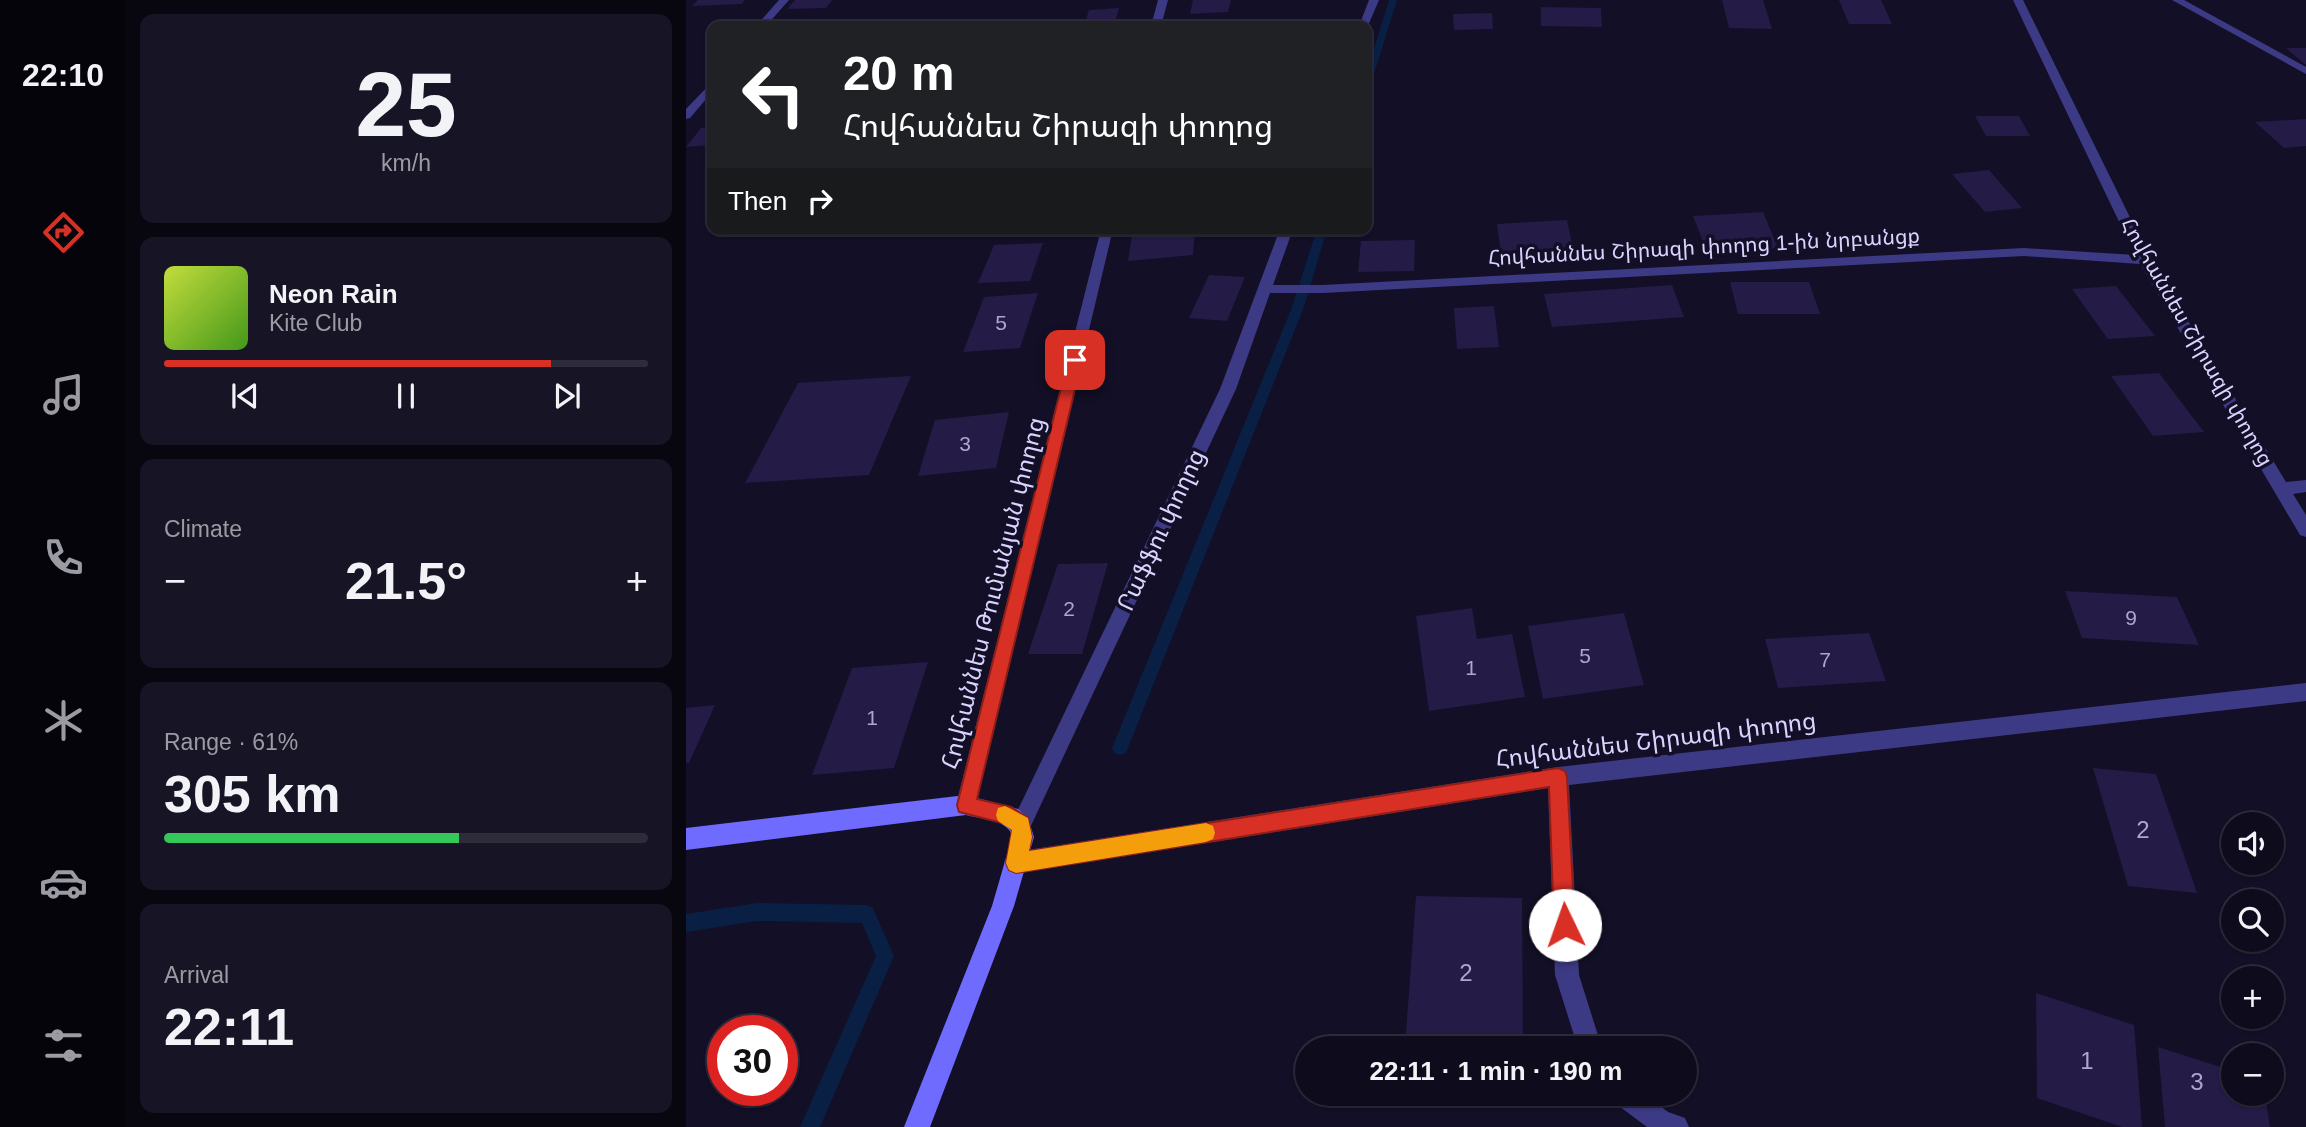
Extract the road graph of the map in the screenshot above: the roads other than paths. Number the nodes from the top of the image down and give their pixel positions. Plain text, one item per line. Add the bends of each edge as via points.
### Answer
1 (784, 0) edge
2 (1163, 0) edge
3 (1374, 0) edge
4 (2018, 0) edge
5 (2176, 0) edge
6 (765, 21) edge
7 (1157, 21) edge
8 (1366, 21) edge
9 (2306, 71) edge
10 (707, 91) edge
11 (686, 116) edge
12 (1106, 235) edge
13 (1285, 235) edge
14 (2144, 260) junction
15 (1265, 289) junction
16 (2306, 486) edge
17 (2283, 489) junction
18 (2306, 530) edge
19 (2306, 692) edge
20 (1558, 777) junction
21 (966, 805) junction
22 (1016, 820) junction
23 (686, 839) edge
24 (1016, 863) junction
25 (1586, 1036) edge
26 (1640, 1106) edge
27 (917, 1127) edge
28 (1676, 1127) edge

1 - 6 street
2 - 7 street
3 - 8 street
4 - 14 street, Հովհաննես Շիրազի փողոց
5 - 9 street
10 - 11 street
12 - 21 street, Հովհաննես Թումանյան փողոց
13 - 15 street, Րաֆֆու փողոց
14 - 15 street, Հովհաննես Շիրազի փողոց 1-ին նրբանցք via 2024,252
14 - 17 street, Հովհաննես Շիրազի փողոց
15 - 22 street, Րաֆֆու փողոց via 1228,389
16 - 17 street
17 - 18 street, Հովհաննես Շիրազի փողոց
19 - 20 street, Հովհաննես Շիրազի փողոց
20 - 24 street, Հովհաննես Շիրազի փողոց
20 - 25 street via 1567,975
21 - 22 main road
21 - 23 main road
22 - 24 main road, Րաֆֆու փողոց via 1023,837
24 - 27 main road, Րաֆֆու փողոց
26 - 28 street via 1662,1123

